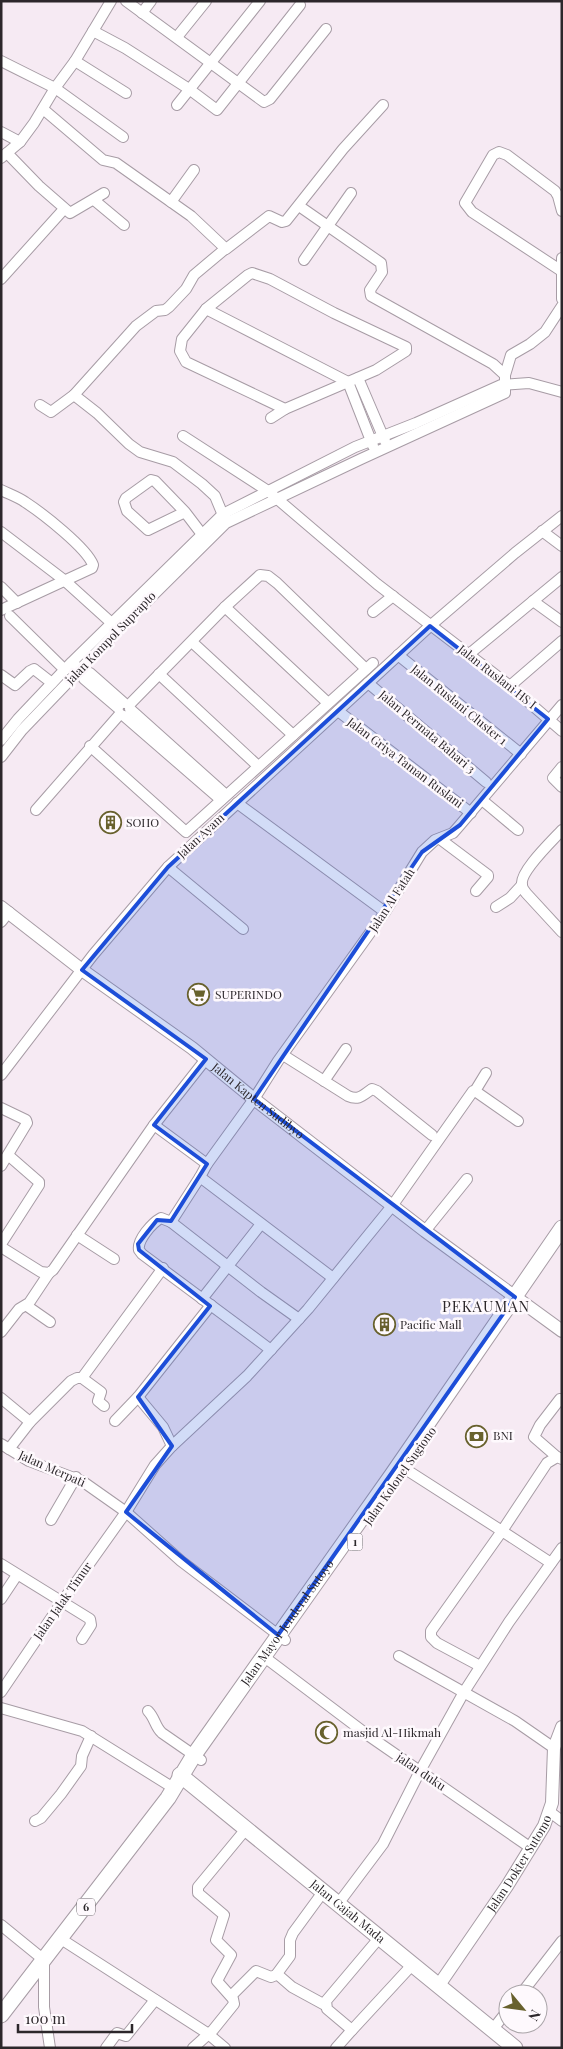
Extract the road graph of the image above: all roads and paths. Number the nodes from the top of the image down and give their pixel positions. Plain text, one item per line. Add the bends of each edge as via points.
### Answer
1 (111, 1) edge
2 (126, 1) edge
3 (151, 1) edge
4 (206, 1) edge
5 (260, 1) edge
6 (300, 5) dead end
7 (142, 12) junction
8 (326, 28) dead end
9 (93, 31) junction
10 (177, 37) junction
11 (1, 61) edge
12 (75, 61) junction
13 (212, 62) junction
14 (239, 83) junction
15 (55, 88) junction
16 (189, 89) junction
17 (126, 93) dead end
18 (177, 104) dead end
19 (383, 105) dead end
20 (43, 109) junction
21 (1, 132) edge
22 (123, 137) dead end
23 (20, 142) junction
24 (4, 156) edge
25 (194, 170) dead end
26 (104, 193) dead end
27 (351, 193) dead end
28 (94, 200) junction
29 (171, 202) junction
30 (299, 206) junction
31 (64, 209) junction
32 (562, 211) edge
33 (124, 225) dead end
34 (327, 227) junction
35 (225, 249) junction
36 (562, 258) edge
37 (304, 260) dead end
38 (560, 270) junction
39 (1, 279) edge
40 (562, 299) edge
41 (562, 306) edge
42 (206, 309) junction
43 (327, 371) junction
44 (358, 378) junction
45 (348, 382) junction
46 (505, 384) junction
47 (327, 391) junction
48 (562, 392) edge
49 (74, 395) junction
50 (40, 406) dead end
51 (285, 409) junction
52 (271, 418) dead end
53 (183, 436) dead end
54 (382, 436) junction
55 (371, 440) junction
56 (387, 447) junction
57 (375, 452) junction
58 (1, 490) edge
59 (268, 491) junction
60 (278, 500) junction
61 (185, 512) junction
62 (562, 516) edge
63 (224, 519) junction
64 (542, 531) junction
65 (1, 532) edge
66 (201, 534) junction
67 (562, 546) edge
68 (562, 577) edge
69 (64, 580) junction
70 (1, 587) edge
71 (393, 596) junction
72 (15, 599) junction
73 (533, 601) junction
74 (225, 607) junction
75 (372, 612) dead end
76 (6, 613) edge
77 (562, 622) edge
78 (115, 626) junction
79 (430, 626) junction
80 (562, 641) edge
81 (192, 642) junction
82 (398, 655) junction
83 (468, 655) junction
84 (68, 666) junction
85 (82, 671) junction
86 (159, 674) junction
87 (1, 675) edge
88 (52, 683) junction
89 (368, 683) junction
90 (510, 686) junction
91 (328, 703) junction
92 (562, 705) edge
93 (124, 709) junction
94 (340, 714) junction
95 (548, 719) junction
96 (562, 731) edge
97 (294, 735) junction
98 (1, 740) edge
99 (90, 746) junction
100 (521, 754) junction
101 (1, 757) edge
102 (258, 766) junction
103 (562, 767) edge
104 (486, 782) dead end
105 (562, 787) edge
106 (223, 798) junction
107 (482, 800) junction
108 (237, 803) junction
109 (36, 810) dead end
110 (469, 811) junction
111 (518, 830) dead end
112 (562, 830) edge
113 (440, 839) junction
114 (168, 867) junction
115 (522, 885) junction
116 (476, 892) dead end
117 (496, 907) dead end
118 (385, 912) junction
119 (4, 913) edge
120 (243, 929) dead end
121 (562, 932) edge
122 (82, 970) junction
123 (346, 1049) dead end
124 (283, 1055) junction
125 (206, 1060) junction
126 (486, 1073) dead end
127 (1, 1075) edge
128 (324, 1081) junction
129 (475, 1091) junction
130 (254, 1099) junction
131 (1, 1108) edge
132 (518, 1121) dead end
133 (154, 1125) junction
134 (432, 1135) dead end
135 (8, 1155) junction
136 (207, 1164) junction
137 (1, 1166) edge
138 (200, 1177) junction
139 (467, 1179) dead end
140 (392, 1206) junction
141 (171, 1222) junction
142 (261, 1224) junction
143 (562, 1228) edge
144 (425, 1231) junction
145 (77, 1234) junction
146 (562, 1245) edge
147 (1, 1246) edge
148 (114, 1259) dead end
149 (228, 1266) junction
150 (163, 1268) junction
151 (49, 1273) junction
152 (333, 1278) junction
153 (518, 1300) junction
154 (207, 1302) junction
155 (27, 1306) junction
156 (299, 1319) junction
157 (50, 1322) dead end
158 (562, 1331) edge
159 (1, 1332) edge
160 (271, 1350) junction
161 (82, 1378) junction
162 (138, 1396) junction
163 (1, 1398) edge
164 (560, 1399) dead end
165 (104, 1406) dead end
166 (116, 1421) dead end
167 (30, 1422) junction
168 (5, 1446) edge
169 (172, 1446) junction
170 (559, 1458) edge
171 (402, 1468) junction
172 (76, 1477) junction
173 (126, 1512) junction
174 (52, 1520) dead end
175 (502, 1531) junction
176 (562, 1548) edge
177 (551, 1563) junction
178 (1, 1564) edge
179 (17, 1575) junction
180 (1, 1599) edge
181 (62, 1602) junction
182 (282, 1638) junction
183 (82, 1639) dead end
184 (399, 1656) dead end
185 (267, 1659) junction
186 (480, 1666) junction
187 (1, 1692) edge
188 (464, 1692) junction
189 (1, 1708) edge
190 (148, 1711) dead end
191 (562, 1727) edge
192 (91, 1736) junction
193 (554, 1748) junction
194 (197, 1758) junction
195 (420, 1771) junction
196 (179, 1783) junction
197 (550, 1812) junction
198 (36, 1821) dead end
199 (562, 1821) edge
200 (246, 1829) junction
201 (531, 1848) junction
202 (323, 1892) junction
203 (338, 1904) junction
204 (1, 1925) edge
205 (380, 1937) junction
206 (61, 1939) junction
207 (562, 1941) edge
208 (44, 1960) junction
209 (413, 1964) junction
210 (277, 1974) junction
211 (529, 1984) edge
212 (439, 1985) junction
213 (231, 1996) junction
214 (155, 2000) junction
215 (325, 2005) junction
216 (1, 2014) edge
217 (498, 2022) edge
218 (492, 2029) junction
219 (352, 2030) junction
220 (207, 2034) junction
221 (50, 2048) edge
222 (106, 2048) edge
223 (193, 2048) edge
224 (225, 2048) edge
225 (336, 2048) edge
226 (516, 2048) edge

1 - 9 street
2 - 7 street
3 - 7 street
4 - 10 street
5 - 13 street
6 - 14 street
7 - 10 street
8 - 14 street via 268,101 263,101
9 - 12 street
9 - 16 street
10 - 13 street
11 - 15 street
12 - 15 street
12 - 17 street
13 - 14 street
13 - 16 street
14 - 16 street via 216,110
15 - 20 street
15 - 22 street
16 - 18 street
19 - 30 street
20 - 23 street
20 - 29 street via 103,160 116,162
21 - 23 street
23 - 24 street
24 - 31 street
25 - 29 street
26 - 28 street
27 - 34 street
28 - 31 street via 70,214
28 - 33 street
29 - 35 street via 197,221
30 - 34 street
30 - 35 street via 284,222 267,217
31 - 39 street
32 - 38 street via 555,191 499,152 465,203 472,212
34 - 37 street
34 - 46 street via 381,263 382,272 370,290 371,296 488,360
35 - 49 street via 194,275 169,307 136,326
36 - 38 street
38 - 40 street
41 - 46 street via 545,332 511,355
42 - 43 street
42 - 44 street via 248,275 258,274 406,346 404,353
42 - 51 street via 182,339 182,358 190,365
43 - 45 street
43 - 47 street
44 - 45 street
44 - 54 street
45 - 47 street
45 - 55 street
46 - 48 street via 529,383
46 - 54 street
46 - 56 street
47 - 51 street
49 - 50 street via 51,412
49 - 63 street via 128,444 140,452 173,462 202,484 215,496
51 - 52 street
53 - 59 street, Jalan Ruslani HS I
54 - 55 street
54 - 56 street
55 - 57 street
55 - 59 street
56 - 57 street
57 - 60 street
58 - 69 street via 24,501 91,561 92,568
59 - 60 street, Jalan Ruslani HS I
59 - 63 street
60 - 63 street
60 - 71 street, Jalan Ruslani HS I
61 - 61 street via 153,480 124,502 127,511 148,530
61 - 66 street
62 - 64 street, Jalan Ayam
63 - 66 street, jalan Kompol Suprapto
63 - 78 street, jalan Kompol Suprapto
64 - 67 street
64 - 79 street, Jalan Ayam
65 - 69 street
66 - 78 street, jalan Kompol Suprapto
68 - 73 street
69 - 72 street
69 - 78 street
70 - 72 street
71 - 75 street
71 - 79 street, Jalan Ruslani HS I
72 - 76 street
73 - 77 street
73 - 83 street
74 - 81 street
74 - 91 street
74 - 91 street via 254,579 260,575 268,576 370,666
76 - 84 street
78 - 84 street, jalan Kompol Suprapto
78 - 85 street, jalan Kompol Suprapto
79 - 82 street, Jalan Ayam
79 - 83 street, Jalan Ruslani HS I
80 - 90 street
81 - 86 street
81 - 97 street
82 - 89 street, Jalan Ayam
82 - 100 street, Jalan Ruslani Cluster 1
83 - 90 street, Jalan Ruslani HS I
84 - 85 street
84 - 88 street, jalan Kompol Suprapto
85 - 93 street via 90,673
85 - 101 street, jalan Kompol Suprapto via 22,730
86 - 93 street
86 - 102 street
87 - 88 street via 15,685 34,669
88 - 98 street, jalan Kompol Suprapto
89 - 94 street, Jalan Ayam
89 - 104 street, Jalan Permata Bahari 3
90 - 95 street, Jalan Ruslani HS I
91 - 97 street
92 - 95 street, Jalan Al Fatah
93 - 99 street
93 - 106 street
94 - 108 street, Jalan Ayam
94 - 110 street, Jalan Griya Taman Ruslani
95 - 96 street, Jalan Ruslani HS I
95 - 100 street, Jalan Al Fatah
97 - 102 street
99 - 106 street via 186,832
99 - 109 street
100 - 107 street, Jalan Al Fatah
102 - 106 street
103 - 105 street via 553,778
107 - 110 street, Jalan Al Fatah
107 - 111 street
108 - 114 street, Jalan Ayam
108 - 118 street
110 - 113 street, Jalan Al Fatah via 453,833
112 - 115 street via 528,868
113 - 116 street via 488,875
113 - 118 street, Jalan Al Fatah via 430,843 422,852
114 - 120 street
114 - 122 street, Jalan Ayam
115 - 117 street
115 - 121 street
118 - 124 street, Jalan Al Fatah
119 - 122 main road, Jalan Kapten Sudibyo
122 - 125 main road, Jalan Kapten Sudibyo
122 - 127 street, Jalan Ayam
123 - 128 street
124 - 128 street
124 - 130 street, Jalan Al Fatah
125 - 130 main road, Jalan Kapten Sudibyo
125 - 133 street
126 - 129 street, Jalan Jalak Timur
128 - 134 street via 354,1099 372,1089 377,1091
129 - 132 street
129 - 140 street, Jalan Jalak Timur
130 - 136 street, Jalan Al Fatah
130 - 140 main road, Jalan Kapten Sudibyo
131 - 135 street via 27,1123
133 - 136 street
133 - 145 street
135 - 137 street
135 - 147 street via 39,1185
136 - 138 street, Jalan Al Fatah
138 - 141 street, Jalan Al Fatah
138 - 142 street
139 - 144 street
140 - 144 main road, Jalan Kapten Sudibyo
140 - 152 street, Jalan Jalak Timur
141 - 149 street
141 - 150 street via 163,1218 157,1220 138,1246 142,1254
142 - 149 street
142 - 152 street
143 - 153 highway, 1
144 - 153 main road, Jalan Kapten Sudibyo
145 - 148 street
145 - 151 street
146 - 153 highway, 1
147 - 151 street via 41,1272
149 - 154 street
149 - 156 street
150 - 154 street
150 - 161 street
151 - 155 street
152 - 156 street, Jalan Jalak Timur
153 - 158 main road
153 - 171 highway, Jalan Mayor Jenderal Sutoyo / 1
154 - 160 street
154 - 162 street
155 - 157 street
155 - 159 street via 19,1309
156 - 160 street, Jalan Jalak Timur
160 - 169 street, Jalan Jalak Timur
161 - 165 street via 100,1392 98,1401
161 - 167 street via 72,1380
162 - 166 street
162 - 169 street via 163,1427
163 - 167 street
164 - 170 street via 534,1437
167 - 168 street
168 - 172 street, Jalan Merpati via 41,1467
169 - 173 street, Jalan Jalak Timur
170 - 175 street via 547,1463
171 - 175 street
171 - 182 highway, Jalan Mayor Jenderal Sutoyo / 1
172 - 173 street, Jalan Merpati
172 - 174 street
173 - 181 street, Jalan Jalak Timur
173 - 182 street, Jalan Merpati via 181,1560
175 - 177 street
175 - 186 street via 431,1634 437,1643
176 - 177 street
177 - 186 street
178 - 179 street
179 - 180 street
179 - 181 street
181 - 183 street via 91,1621
181 - 187 street, Jalan Jalak Timur
182 - 185 highway, Jalan Mayor Jenderal Sutoyo / 1
184 - 188 street
185 - 194 highway, Jalan Mayor Jenderal Sutoyo / 1
185 - 195 street, jalan duku
186 - 188 street
188 - 193 street
188 - 195 street
189 - 192 street via 75,1728
190 - 194 street via 158,1730
191 - 193 main road, Jalan Dokter Sutomo
192 - 196 street
192 - 198 street via 81,1766
193 - 197 main road, Jalan Dokter Sutomo
194 - 196 highway, Jalan Mayor Jenderal Sutoyo / 1
195 - 201 street, jalan duku
195 - 203 street via 383,1844
196 - 200 highway, Jalan Gajah Mada
196 - 206 highway, 6
197 - 199 street
197 - 201 main road, Jalan Dokter Sutomo
200 - 202 highway, Jalan Gajah Mada
200 - 213 street via 198,1886 200,1895 224,1916 216,1940 231,1955 217,1981
201 - 212 main road, Jalan Dokter Sutomo
202 - 203 highway, Jalan Gajah Mada
202 - 210 street via 293,1933 290,1956
203 - 205 highway, Jalan Gajah Mada
204 - 208 street
205 - 209 highway, Jalan Gajah Mada
205 - 215 street
206 - 208 highway, 6
206 - 214 street
207 - 211 street
208 - 216 highway, 6
208 - 221 street via 44,2008
209 - 212 highway, Jalan Gajah Mada
209 - 219 street
210 - 213 street via 271,1977 256,1971
210 - 215 street via 292,1987
212 - 218 highway, Jalan Gajah Mada
213 - 220 street via 232,2009
214 - 220 street
214 - 222 street via 126,2036 117,2033
215 - 219 street
217 - 218 street
218 - 226 highway, Jalan Gajah Mada
219 - 225 street
220 - 223 street
220 - 224 street

